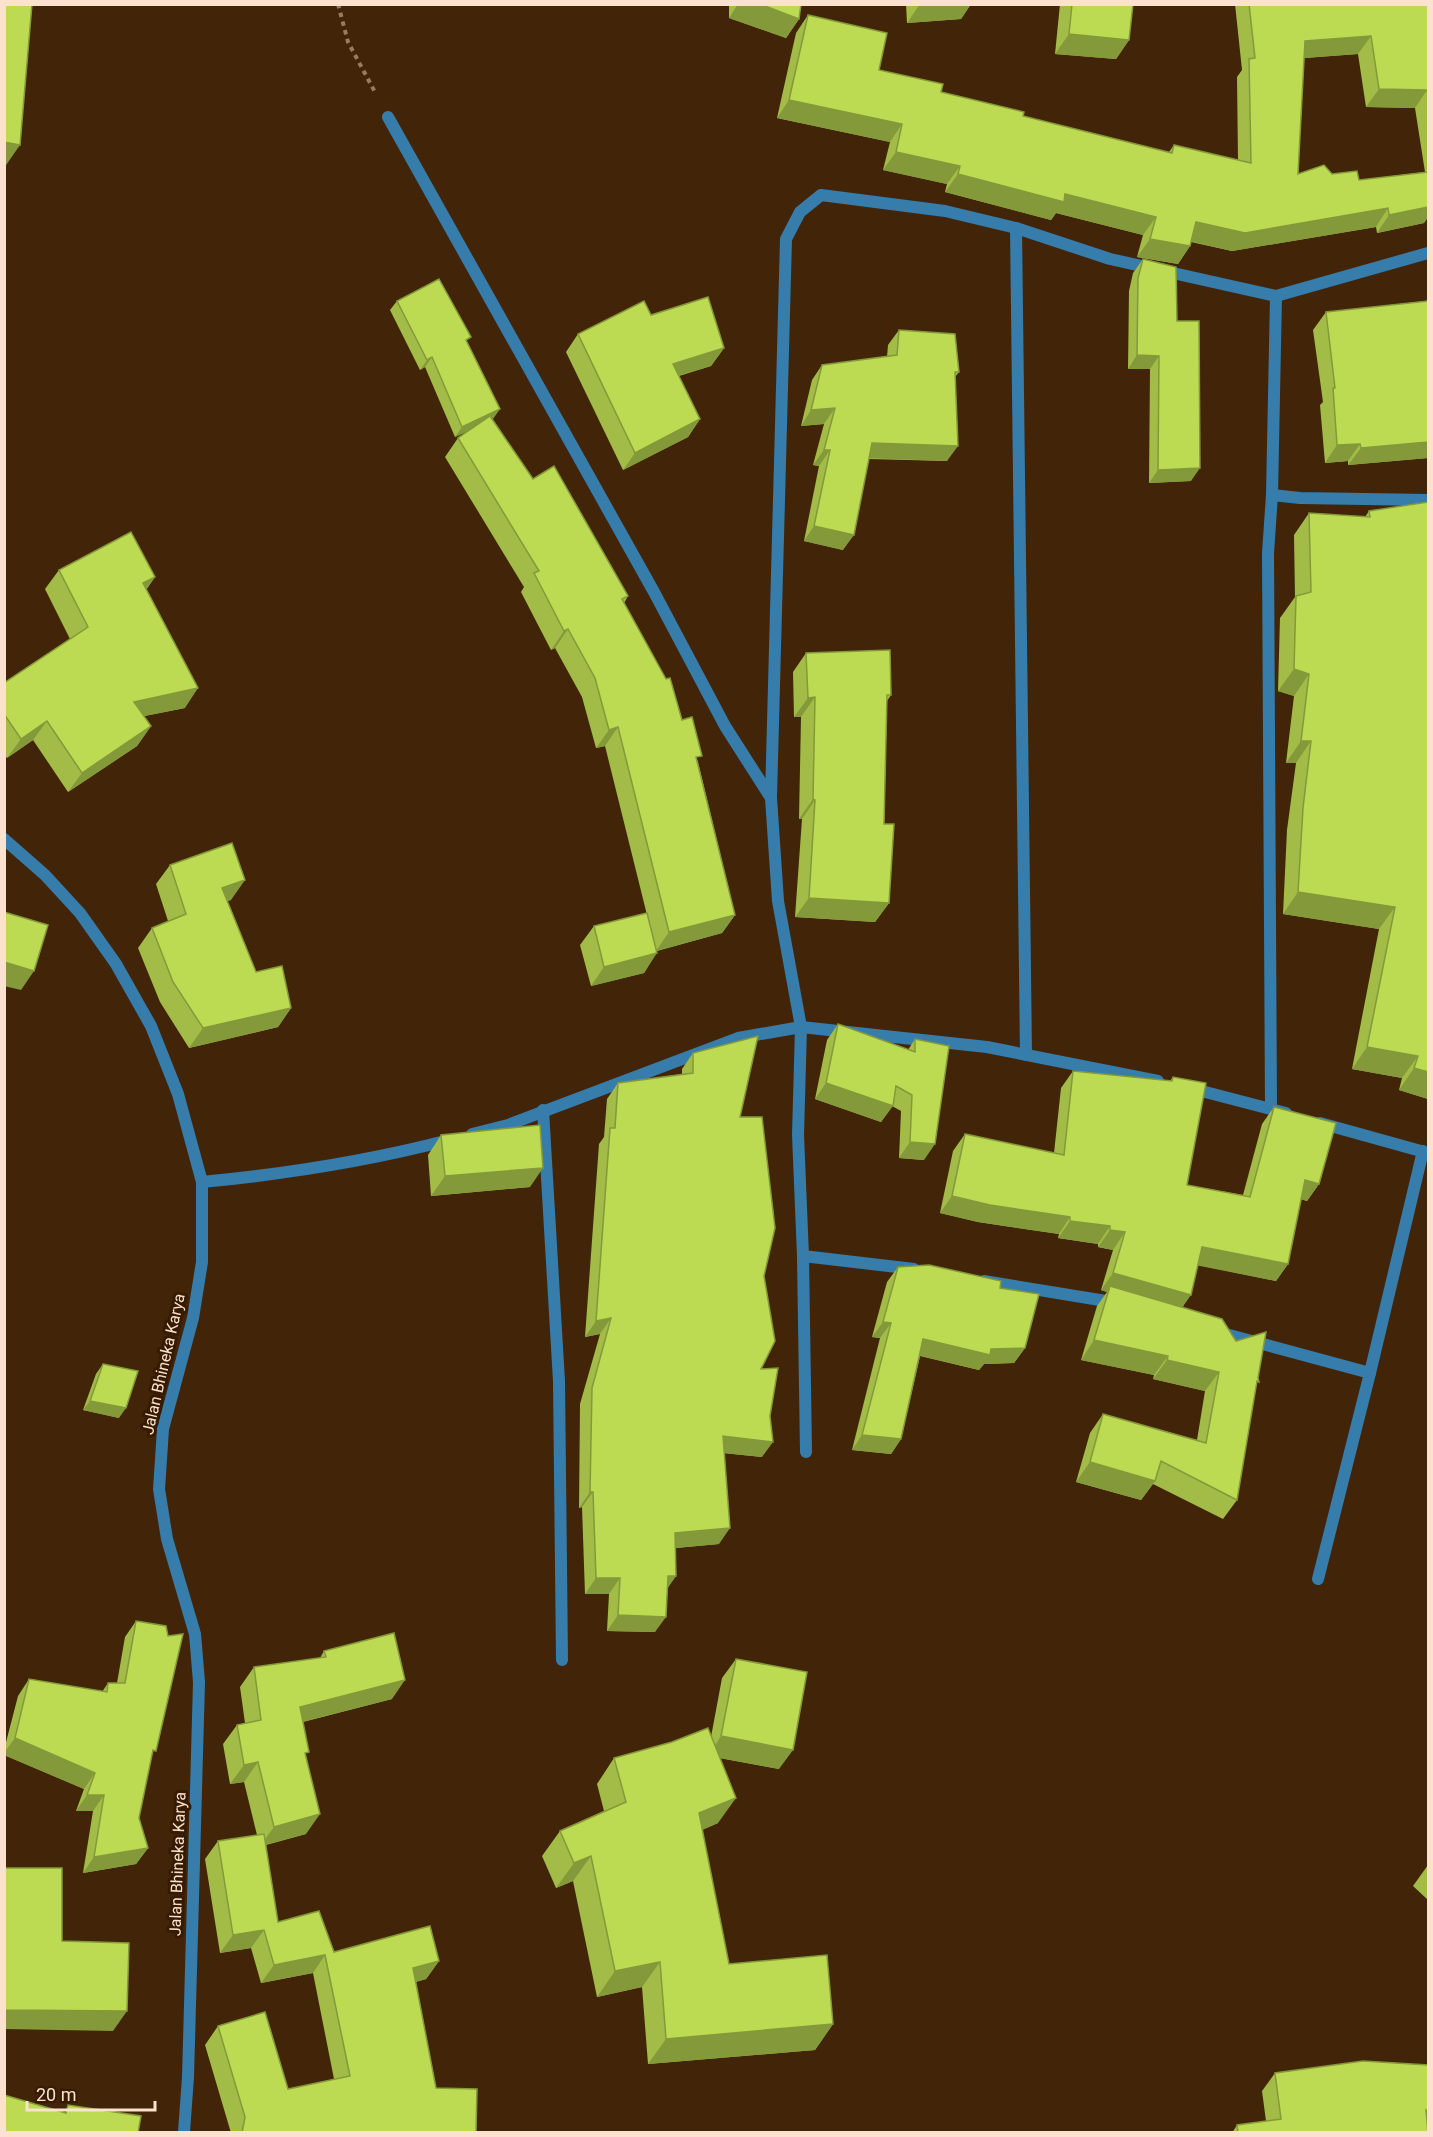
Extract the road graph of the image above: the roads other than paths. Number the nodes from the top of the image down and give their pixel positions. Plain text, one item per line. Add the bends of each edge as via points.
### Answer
1 (388, 117) road end
2 (1016, 228) junction
3 (1428, 253) edge
4 (1276, 296) junction
5 (1272, 495) junction
6 (1428, 500) edge
7 (771, 798) junction
8 (4, 839) edge
9 (801, 1027) junction
10 (1026, 1055) junction
11 (1271, 1109) junction
12 (543, 1110) junction
13 (1426, 1152) edge
14 (202, 1182) junction
15 (803, 1256) junction
16 (924, 1271) edge
17 (971, 1279) edge
18 (1127, 1305) edge
19 (1205, 1328) edge
20 (1370, 1373) junction
21 (806, 1452) dead end
22 (1318, 1579) dead end
23 (562, 1660) dead end
24 (184, 2133) edge

1 - 7 street via 725,726
2 - 4 street via 1110,259
2 - 7 street via 945,212 821,195 800,212 786,239
2 - 10 street
3 - 4 street
4 - 5 street
5 - 6 street
5 - 11 street via 1268,553
7 - 9 street via 778,901
8 - 14 street, Jalan Bhineka Karya via 45,874 80,913 116,964 151,1026 178,1094
9 - 10 street via 987,1047
9 - 12 street via 738,1038
9 - 15 street via 798,1135
10 - 11 street
11 - 13 street
12 - 14 street via 508,1125 394,1155 288,1173
12 - 23 street via 559,1381
13 - 20 street
14 - 24 street, Jalan Bhineka Karya via 202,1262 193,1318 163,1429 159,1489 172,1557 195,1634 199,1682
15 - 16 street
15 - 21 street
17 - 18 street
19 - 20 street
20 - 22 street

